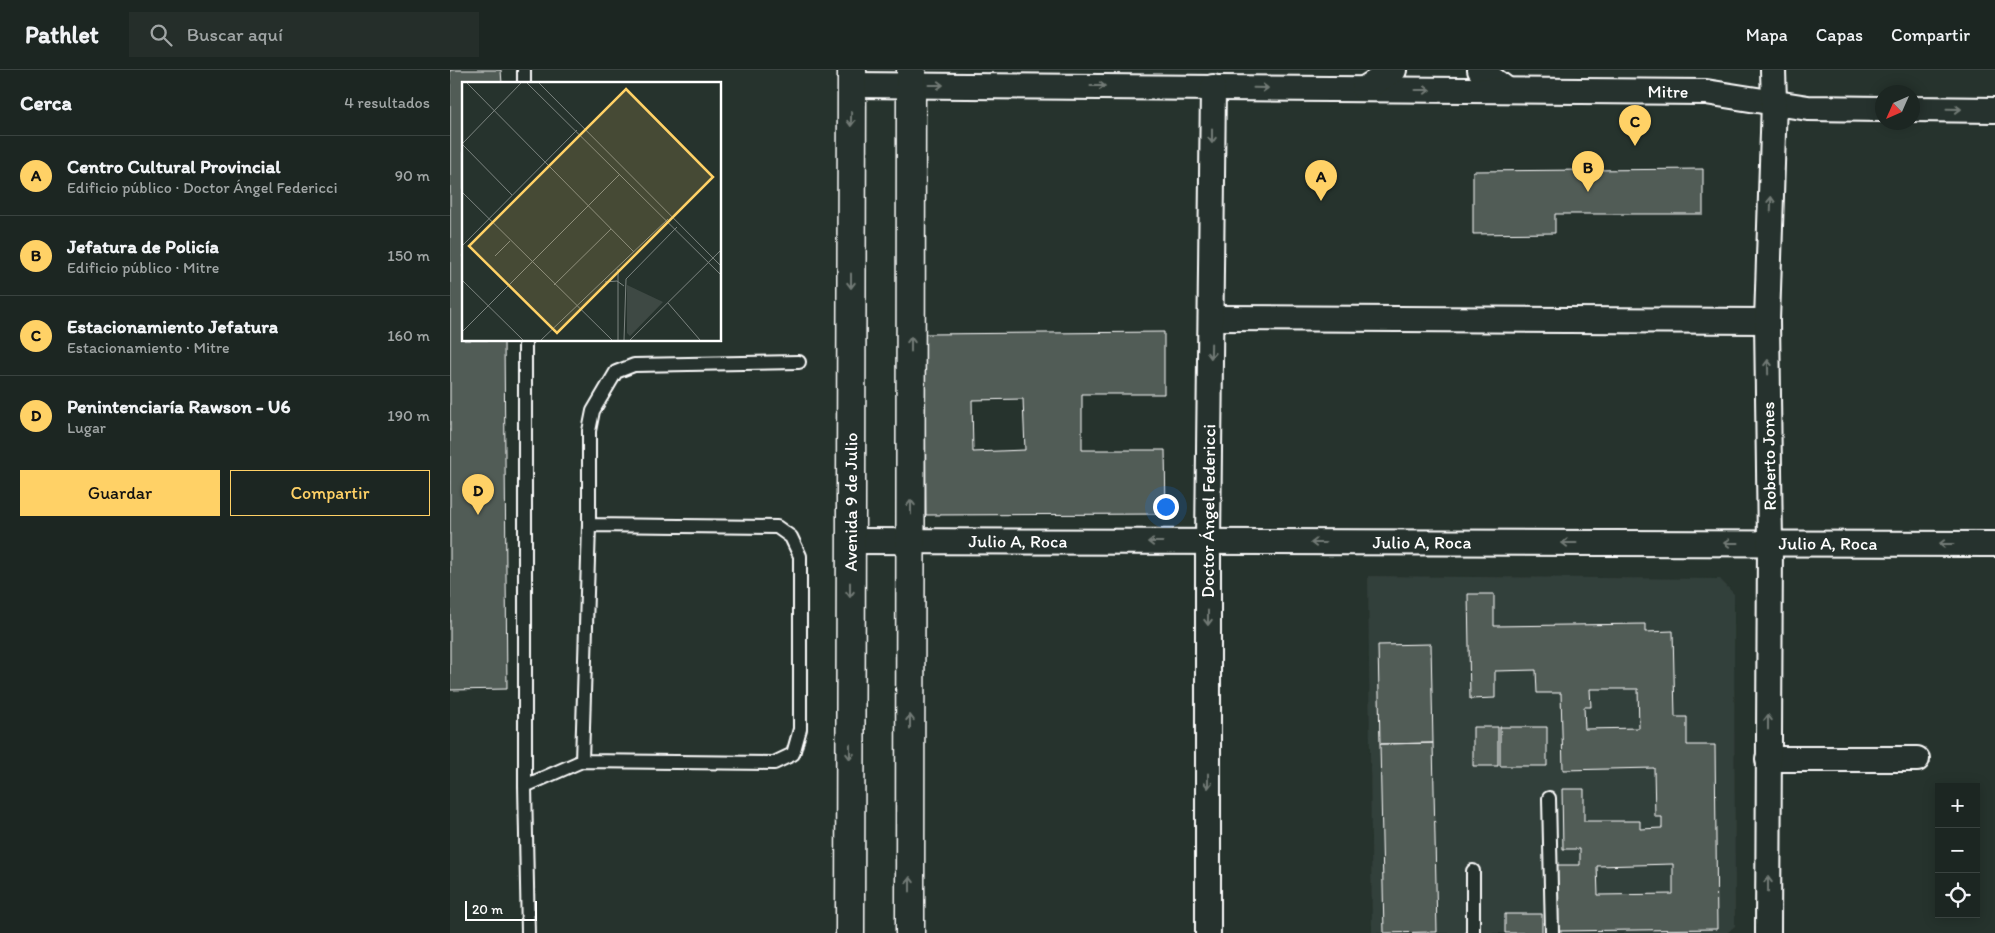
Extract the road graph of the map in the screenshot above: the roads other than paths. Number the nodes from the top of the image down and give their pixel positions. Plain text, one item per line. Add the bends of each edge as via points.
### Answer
1 (1394, 70) edge
2 (1480, 70) edge
3 (1772, 70) edge
4 (852, 78) edge
5 (911, 78) edge
6 (1370, 80) edge
7 (1213, 87) junction
8 (1507, 90) junction
9 (1774, 101) junction
10 (1875, 109) edge
11 (1920, 109) edge
12 (1995, 110) edge
13 (1212, 318) junction
14 (1767, 321) junction
15 (525, 341) edge
16 (799, 362) dead end
17 (589, 525) junction
18 (850, 541) junction
19 (911, 542) junction
20 (1208, 542) junction
21 (1770, 543) junction
22 (1995, 544) edge
23 (1768, 759) junction
24 (1917, 759) dead end
25 (582, 761) junction
26 (525, 786) junction
27 (1549, 798) dead end
28 (1473, 871) dead end
29 (528, 933) edge
30 (850, 933) edge
31 (910, 933) edge
32 (1208, 933) edge
33 (1473, 933) edge
34 (1552, 933) edge
35 (1768, 933) edge

1 - 6 street via 1385,78
2 - 8 street
3 - 9 street, Roberto Jones
4 - 5 street, Mitre
4 -> 18 main road, Avenida 9 de Julio
5 -> 7 street, Mitre
19 -> 5 main road
7 -> 6 street, Mitre
6 -> 8 street, Mitre
7 -> 13 street, Doctor Ángel Federicci
8 - 9 street, Mitre via 1706,92
9 - 10 street, Mitre via 1808,108
14 -> 9 street, Roberto Jones
11 -> 12 street
13 - 14 street
13 -> 20 street, Doctor Ángel Federicci
21 -> 14 street, Roberto Jones
15 - 26 lane
16 - 17 lane via 634,365 616,372 593,411 589,431
17 - 25 lane
17 - 25 lane via 777,527 791,537 800,556 800,729 793,754 774,763
18 - 19 street, Julio A, Roca
18 -> 30 main road, Avenida 9 de Julio
20 -> 19 street, Julio A, Roca
31 -> 19 main road
21 -> 20 street, Julio A, Roca
20 -> 32 street, Doctor Ángel Federicci
22 -> 21 street, Julio A, Roca
23 -> 21 street, Roberto Jones
23 - 24 street
35 -> 23 street, Roberto Jones
25 - 26 lane
26 - 29 lane
27 - 34 lane
28 - 33 lane

